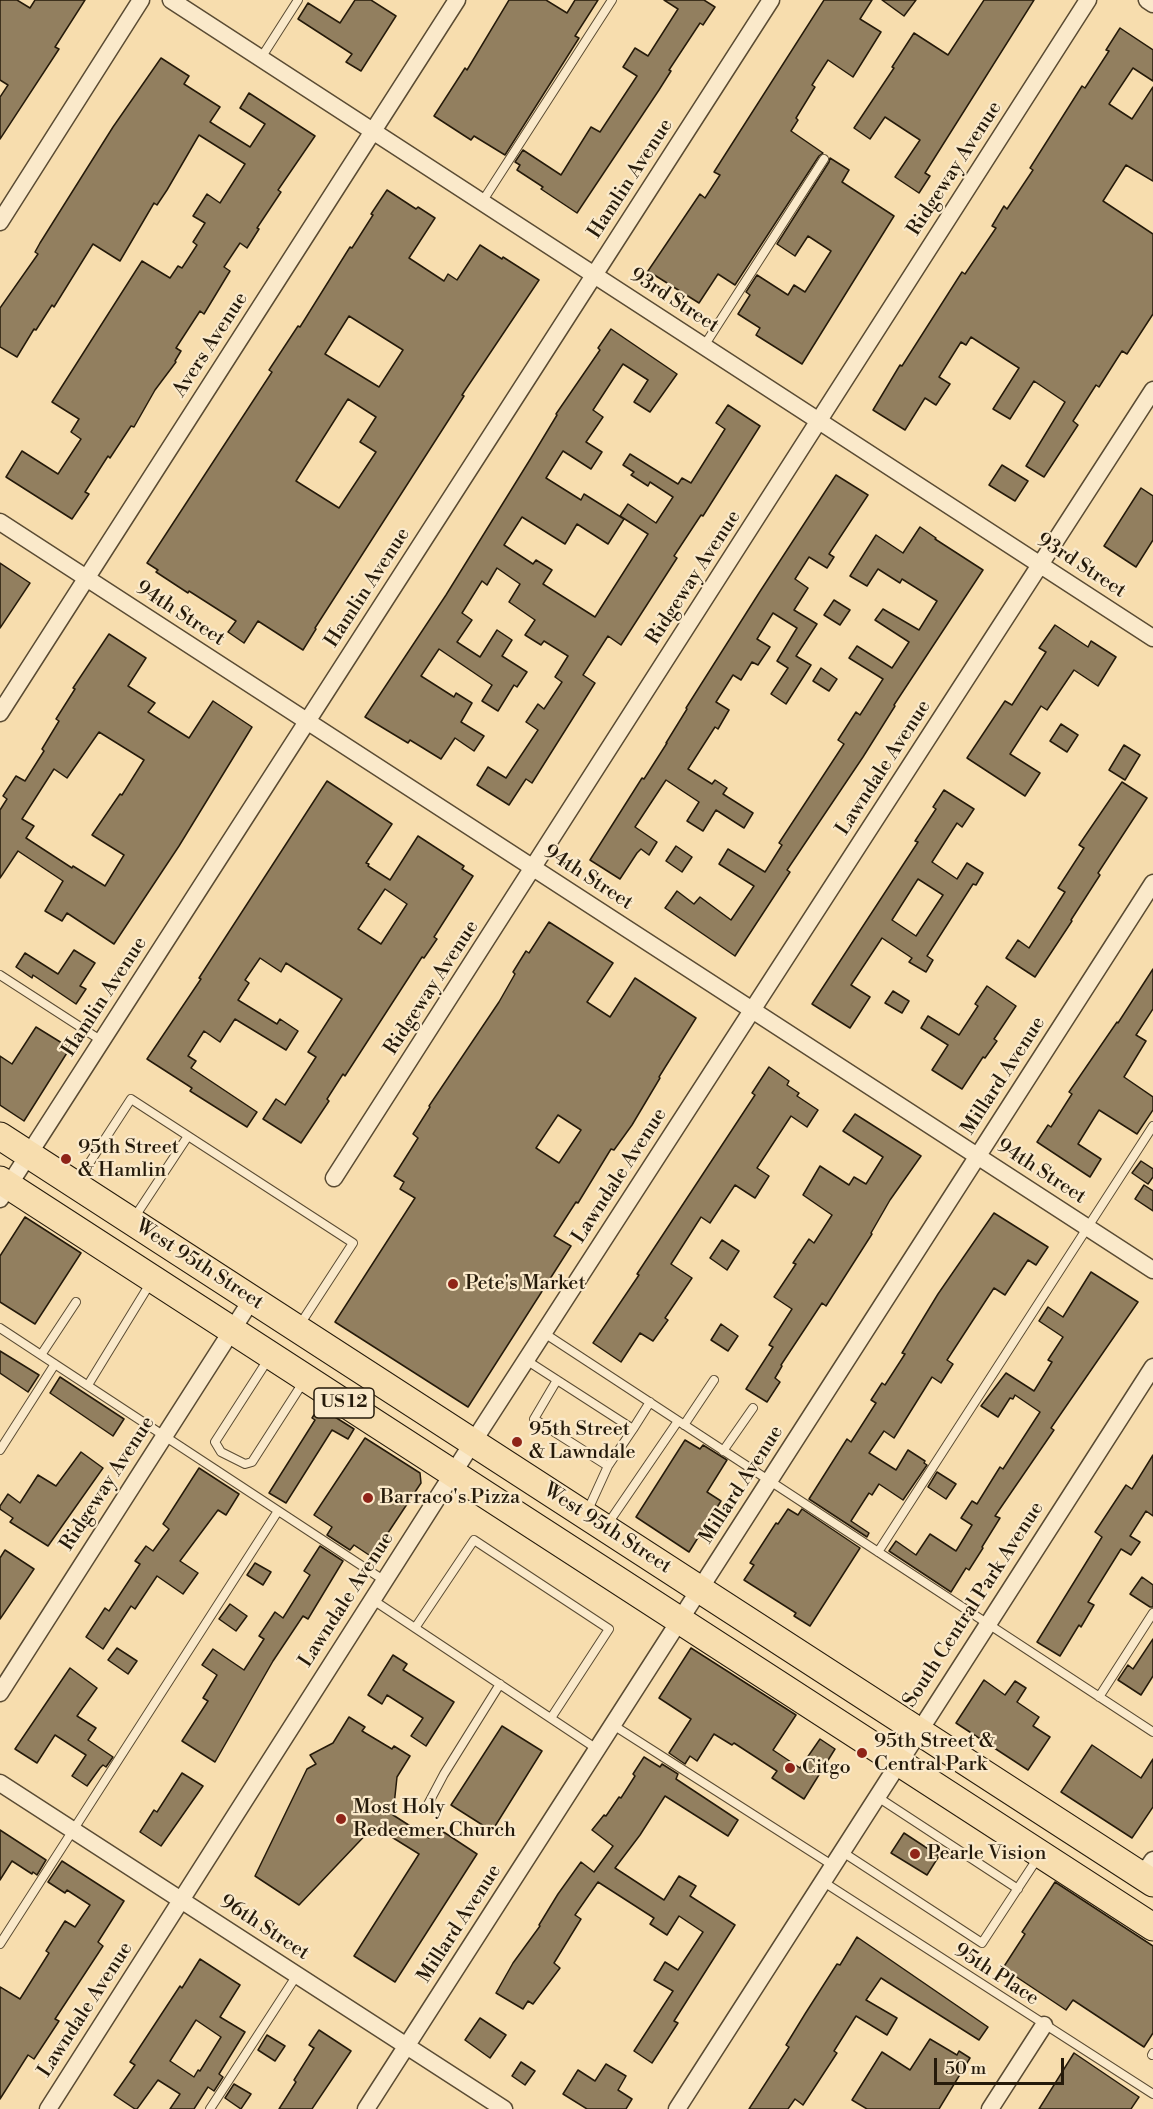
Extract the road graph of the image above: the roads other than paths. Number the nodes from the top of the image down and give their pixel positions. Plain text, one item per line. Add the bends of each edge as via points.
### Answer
1 (141, 0) edge
2 (171, 0) edge
3 (298, 0) edge
4 (457, 0) edge
5 (612, 0) edge
6 (771, 0) edge
7 (1088, 0) edge
8 (1147, 0) edge
9 (1153, 4) edge
10 (261, 58) junction
11 (373, 131) junction
12 (824, 159) dead end
13 (482, 202) junction
14 (0, 222) edge
15 (594, 275) junction
16 (704, 346) junction
17 (1153, 390) edge
18 (819, 421) junction
19 (0, 522) edge
20 (1040, 565) junction
21 (87, 578) junction
22 (1153, 638) edge
23 (0, 713) edge
24 (307, 721) junction
25 (534, 868) junction
26 (1153, 883) edge
27 (0, 975) edge
28 (752, 1010) junction
29 (102, 1041) junction
30 (1153, 1126) edge
31 (0, 1136) edge
32 (188, 1136) junction
33 (29, 1154) junction
34 (978, 1156) junction
35 (334, 1178) dead end
36 (75, 1184) junction
37 (3, 1188) edge
38 (132, 1221) junction
39 (1088, 1228) junction
40 (1153, 1270) edge
41 (153, 1279) junction
42 (252, 1299) junction
43 (76, 1302) dead end
44 (0, 1328) edge
45 (297, 1328) junction
46 (232, 1330) junction
47 (544, 1333) junction
48 (41, 1355) junction
49 (271, 1356) junction
50 (526, 1360) junction
51 (55, 1364) junction
52 (1153, 1367) edge
53 (306, 1378) junction
54 (557, 1380) junction
55 (714, 1380) dead end
56 (88, 1385) junction
57 (650, 1402) junction
58 (753, 1408) dead end
59 (681, 1423) junction
60 (633, 1429) junction
61 (165, 1435) junction
62 (473, 1442) junction
63 (0, 1450) edge
64 (723, 1450) junction
65 (608, 1466) junction
66 (453, 1473) junction
67 (770, 1481) junction
68 (278, 1511) junction
69 (595, 1521) junction
70 (878, 1552) junction
71 (385, 1581) junction
72 (700, 1589) junction
73 (373, 1600) junction
74 (1153, 1613) edge
75 (680, 1620) junction
76 (987, 1623) junction
77 (415, 1628) junction
78 (500, 1684) junction
79 (0, 1693) edge
80 (1099, 1697) junction
81 (551, 1718) junction
82 (613, 1725) junction
83 (918, 1731) junction
84 (1153, 1732) edge
85 (597, 1749) junction
86 (898, 1762) junction
87 (0, 1783) edge
88 (876, 1796) junction
89 (426, 1808) dead end
90 (73, 1830) junction
91 (1040, 1854) junction
92 (836, 1858) junction
93 (1149, 1873) edge
94 (822, 1881) junction
95 (1018, 1889) junction
96 (181, 1900) junction
97 (1153, 1927) edge
98 (0, 1944) edge
99 (297, 1975) junction
100 (1044, 2025) junction
101 (406, 2046) junction
102 (1153, 2094) edge
103 (48, 2109) edge
104 (210, 2109) edge
105 (366, 2109) edge
106 (504, 2109) edge
107 (676, 2109) edge
108 (990, 2109) edge

1 - 14 street
2 - 10 street, 93rd Street
3 - 10 lane
4 - 11 street, Avers Avenue
5 - 13 lane
6 - 15 street, Hamlin Avenue
7 - 18 street, Ridgeway Avenue
8 - 9 street
10 - 11 street, 93rd Street
11 - 13 street, 93rd Street
11 - 21 street, Avers Avenue
12 - 16 lane
13 - 15 street, 93rd Street
15 - 16 street, 93rd Street
15 - 24 street, Hamlin Avenue
16 - 18 street, 93rd Street
17 - 20 street, Lawndale Avenue
18 - 20 street, 93rd Street
18 - 25 street, Ridgeway Avenue
19 - 21 street, 94th Street
20 - 22 street, 93rd Street
20 - 28 street, Lawndale Avenue
21 - 23 street, Avers Avenue
21 - 24 street, 94th Street
24 - 25 street, 94th Street
24 - 29 street, Hamlin Avenue
25 - 28 street, 94th Street
25 - 35 street, Ridgeway Avenue
26 - 34 street, Millard Avenue
27 - 29 lane
28 - 34 street, 94th Street
28 - 47 street, Lawndale Avenue
29 - 33 street, Hamlin Avenue
30 - 39 lane
31 - 33 main road, West 95th Street / US 12
32 - 36 lane via 131,1100
32 - 38 lane
32 - 45 lane via 352,1243
33 - 36 main road, West 95th Street / US 12
33 - 37 street, Hamlin Avenue
34 - 39 street, 94th Street
34 - 67 street, Millard Avenue
36 - 38 main road, West 95th Street / US 12
37 - 41 main road, West 95th Street / US 12
38 - 42 main road, West 95th Street / US 12
39 - 40 street, 94th Street
39 - 70 lane
41 - 46 main road, West 95th Street / US 12
41 - 56 lane
42 - 45 main road, West 95th Street / US 12
42 - 46 street, Ridgeway Avenue
43 - 48 lane
44 - 48 lane
45 - 62 main road, West 95th Street / US 12
46 - 49 main road, West 95th Street / US 12
46 - 61 street, Ridgeway Avenue
47 - 50 street, Lawndale Avenue
47 - 57 lane
48 - 51 lane
49 - 53 main road, West 95th Street / US 12
49 - 53 lane via 215,1442 221,1452 245,1464 252,1462
50 - 54 lane
50 - 62 street, Lawndale Avenue
51 - 56 lane
51 - 63 lane
52 - 76 street, South Central Park Avenue
53 - 66 main road, West 95th Street / US 12
54 - 60 lane
54 - 65 lane via 534,1419
55 - 59 lane
56 - 61 lane
57 - 59 lane
57 - 60 lane
58 - 64 lane
59 - 64 lane
59 - 69 lane
60 - 65 lane
61 - 68 lane
61 - 79 street, Ridgeway Avenue
62 - 66 street, Lawndale Avenue
62 - 69 main road, West 95th Street / US 12
64 - 67 lane
65 - 69 lane
66 - 71 street, Lawndale Avenue
66 - 75 main road, West 95th Street / US 12
67 - 70 lane
67 - 72 street, Millard Avenue
68 - 71 lane
68 - 90 lane
69 - 72 main road, West 95th Street / US 12
70 - 76 lane
71 - 73 street, Lawndale Avenue
72 - 75 street, Millard Avenue
72 - 83 main road, West 95th Street / US 12
73 - 77 lane
73 - 96 street, Lawndale Avenue
74 - 80 lane
75 - 82 street, Millard Avenue
75 - 86 main road, West 95th Street / US 12
76 - 80 lane
76 - 83 street, South Central Park Avenue
77 - 78 lane
77 - 81 lane via 474,1540 609,1629
78 - 81 lane
78 - 89 lane
80 - 84 lane
81 - 85 lane
82 - 85 street, Millard Avenue
82 - 92 lane
83 - 86 street, South Central Park Avenue
83 - 93 main road, West 95th Street / US 12
85 - 101 street, Millard Avenue
86 - 88 street, South Central Park Avenue
86 - 91 main road, West 95th Street / US 12
87 - 90 street, 96th Street
88 - 92 street, South Central Park Avenue
88 - 95 lane
90 - 96 street, 96th Street
90 - 98 lane
91 - 95 lane
91 - 97 main road, West 95th Street / US 12
92 - 94 street, South Central Park Avenue
92 - 95 lane via 982,1943
94 - 100 lane, 95th Place
94 - 107 street, South Central Park Avenue
96 - 99 street, 96th Street
96 - 103 street, Lawndale Avenue
99 - 101 street, 96th Street
99 - 104 lane
100 - 102 lane, 95th Place
100 - 108 street
101 - 105 street, Millard Avenue
101 - 106 street, 96th Street

